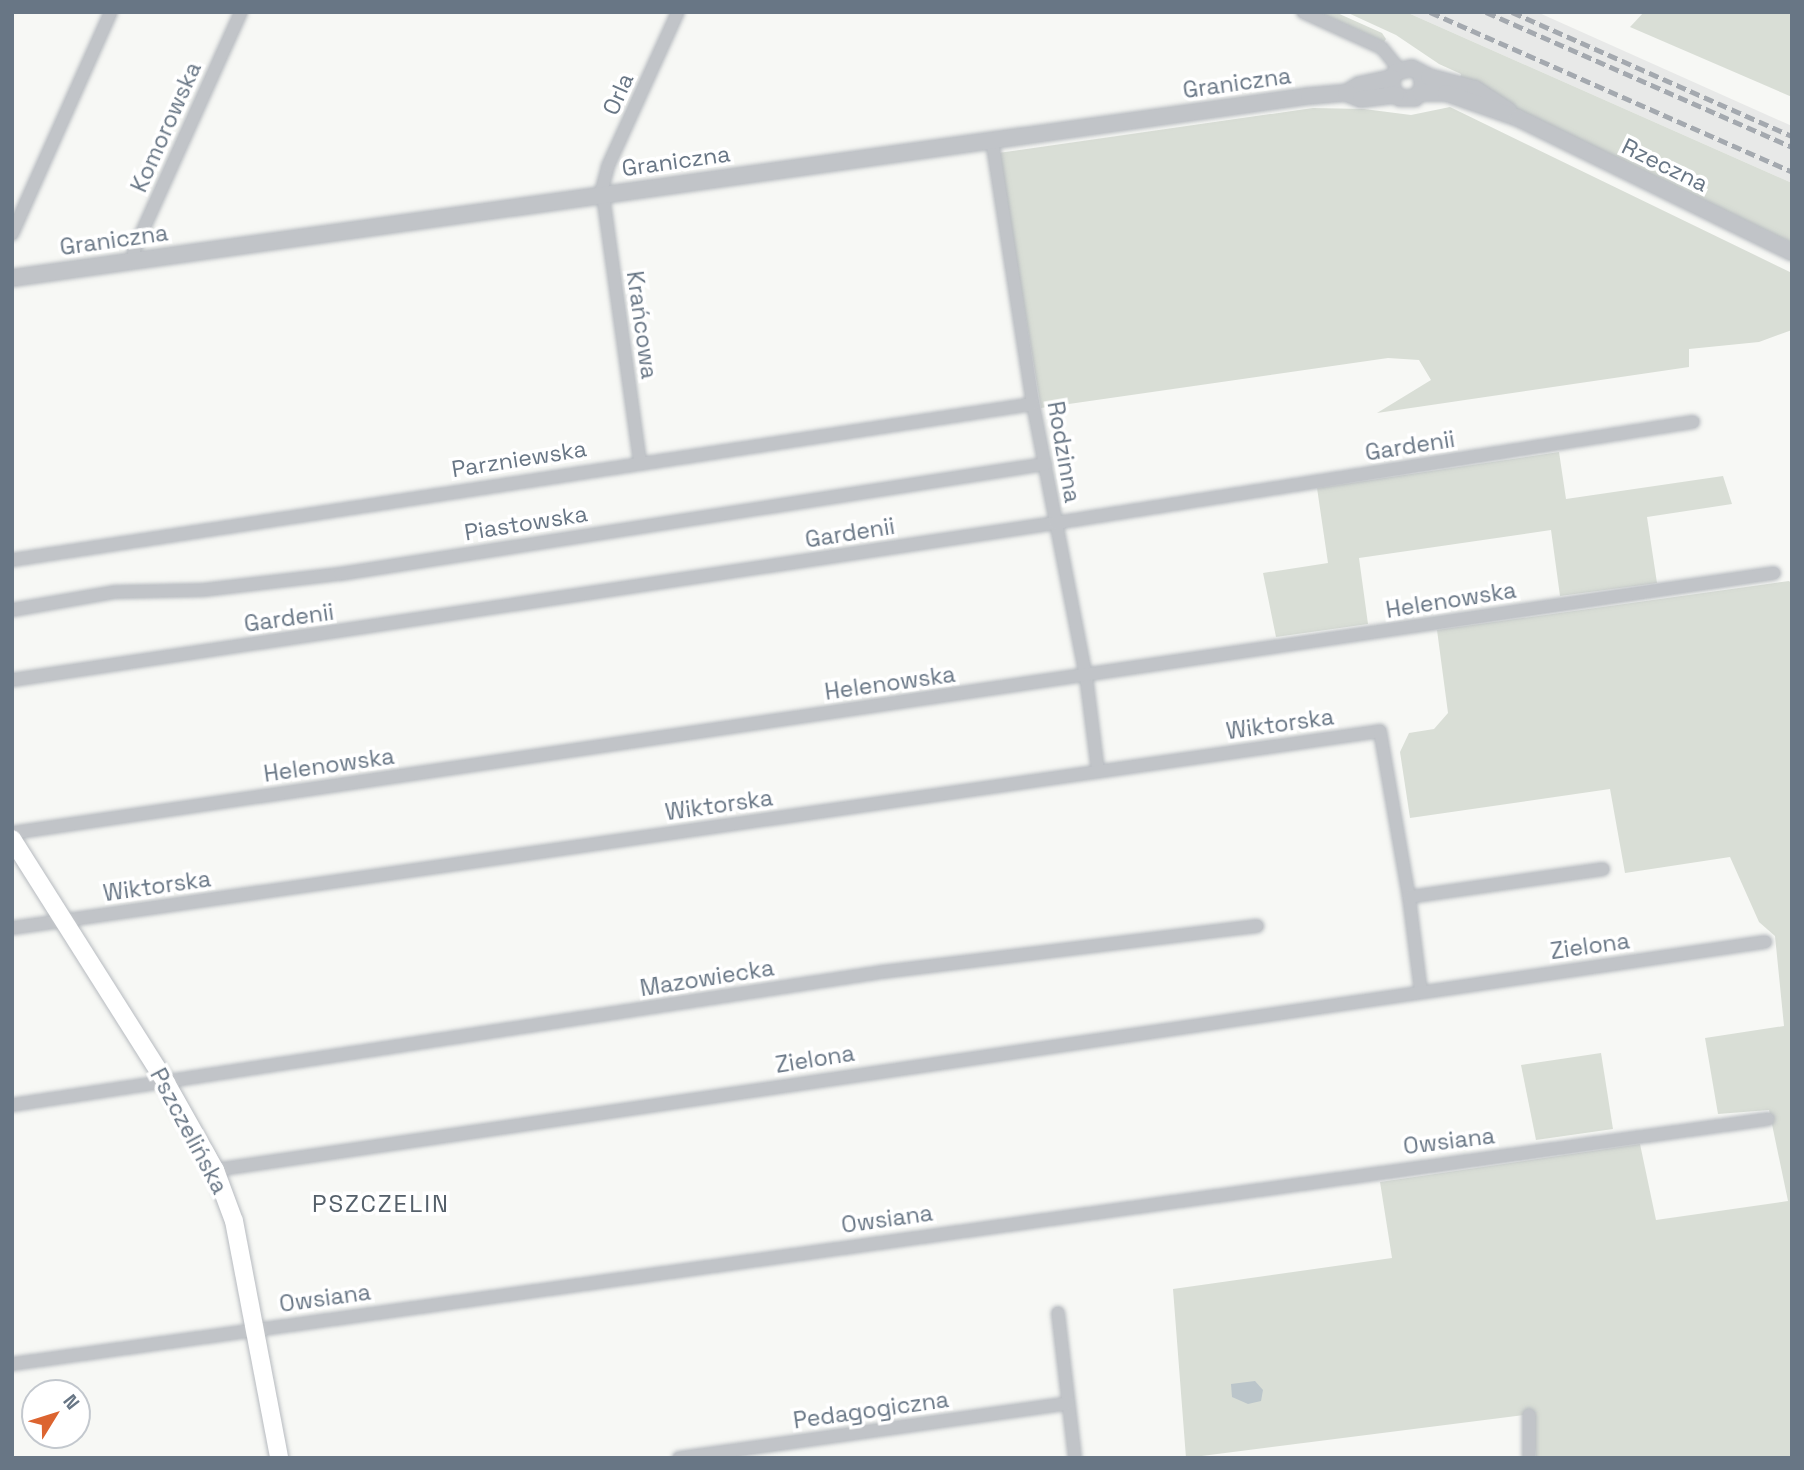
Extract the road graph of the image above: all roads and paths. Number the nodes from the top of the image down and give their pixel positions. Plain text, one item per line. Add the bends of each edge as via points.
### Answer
1 (111, 12) edge
2 (241, 12) edge
3 (678, 12) edge
4 (1303, 12) edge
5 (1421, 74) junction
6 (1396, 81) junction
7 (1421, 93) junction
8 (1518, 118) junction
9 (992, 140) junction
10 (602, 194) junction
11 (12, 234) edge
12 (1792, 251) edge
13 (134, 260) junction
14 (12, 278) edge
15 (1034, 404) junction
16 (1693, 422) dead end
17 (640, 462) junction
18 (1045, 464) junction
19 (1055, 523) junction
20 (12, 560) edge
21 (1774, 573) dead end
22 (12, 610) edge
23 (1086, 676) junction
24 (12, 680) edge
25 (1098, 771) junction
26 (12, 833) edge
27 (12, 839) edge
28 (1603, 869) dead end
29 (1409, 897) junction
30 (63, 921) junction
31 (1257, 926) dead end
32 (12, 928) edge
33 (1765, 942) dead end
34 (1421, 992) junction
35 (166, 1083) junction
36 (12, 1105) edge
37 (1768, 1119) dead end
38 (215, 1170) junction
39 (1058, 1312) dead end
40 (256, 1329) junction
41 (12, 1364) edge
42 (1068, 1403) junction
43 (1529, 1415) dead end
44 (279, 1458) edge
45 (679, 1458) edge
46 (1075, 1458) edge
47 (1529, 1458) edge

1 - 11 street
2 - 13 street, Komorowska via 134,250
3 - 10 street, Orla via 608,166
4 - 6 street via 1382,48
5 - 6 street, Rzeczna via 1412,68
5 - 7 street
5 - 8 street, Rzeczna via 1482,93
6 - 7 street, Rzeczna via 1410,100
6 - 9 street, Graniczna via 1359,85 1346,93
7 - 8 street, Rzeczna via 1446,93
8 - 12 street, Rzeczna
9 - 10 street, Graniczna
9 - 15 street, Rodzinna
10 - 13 street, Graniczna
10 - 17 street, Krańcowa
13 - 14 street, Graniczna
15 - 17 street, Parzniewska
15 - 18 street, Rodzinna
16 - 19 street, Gardenii
17 - 20 street, Parzniewska
18 - 19 street, Rodzinna
18 - 22 street, Piastowska via 340,574 203,590 115,592
19 - 23 street, Rodzinna
19 - 24 street, Gardenii
21 - 23 street, Helenowska
23 - 25 street, Rodzinna
23 - 26 street, Helenowska
25 - 29 street, Wiktorska via 1380,731
25 - 30 street, Wiktorska
27 - 30 main road, Pszczelińska
28 - 29 street
29 - 34 street
30 - 32 street, Wiktorska
30 - 35 main road, Pszczelińska
31 - 35 street, Mazowiecka via 882,972
33 - 34 street, Zielona
34 - 38 street, Zielona
35 - 36 street, Mazowiecka
35 - 38 main road, Pszczelińska
37 - 40 street, Owsiana
38 - 40 main road, Pszczelińska via 234,1221
39 - 42 street
40 - 41 street, Owsiana
40 - 44 main road, Pszczelińska
42 - 45 street, Pedagogiczna
42 - 46 street
43 - 47 street

